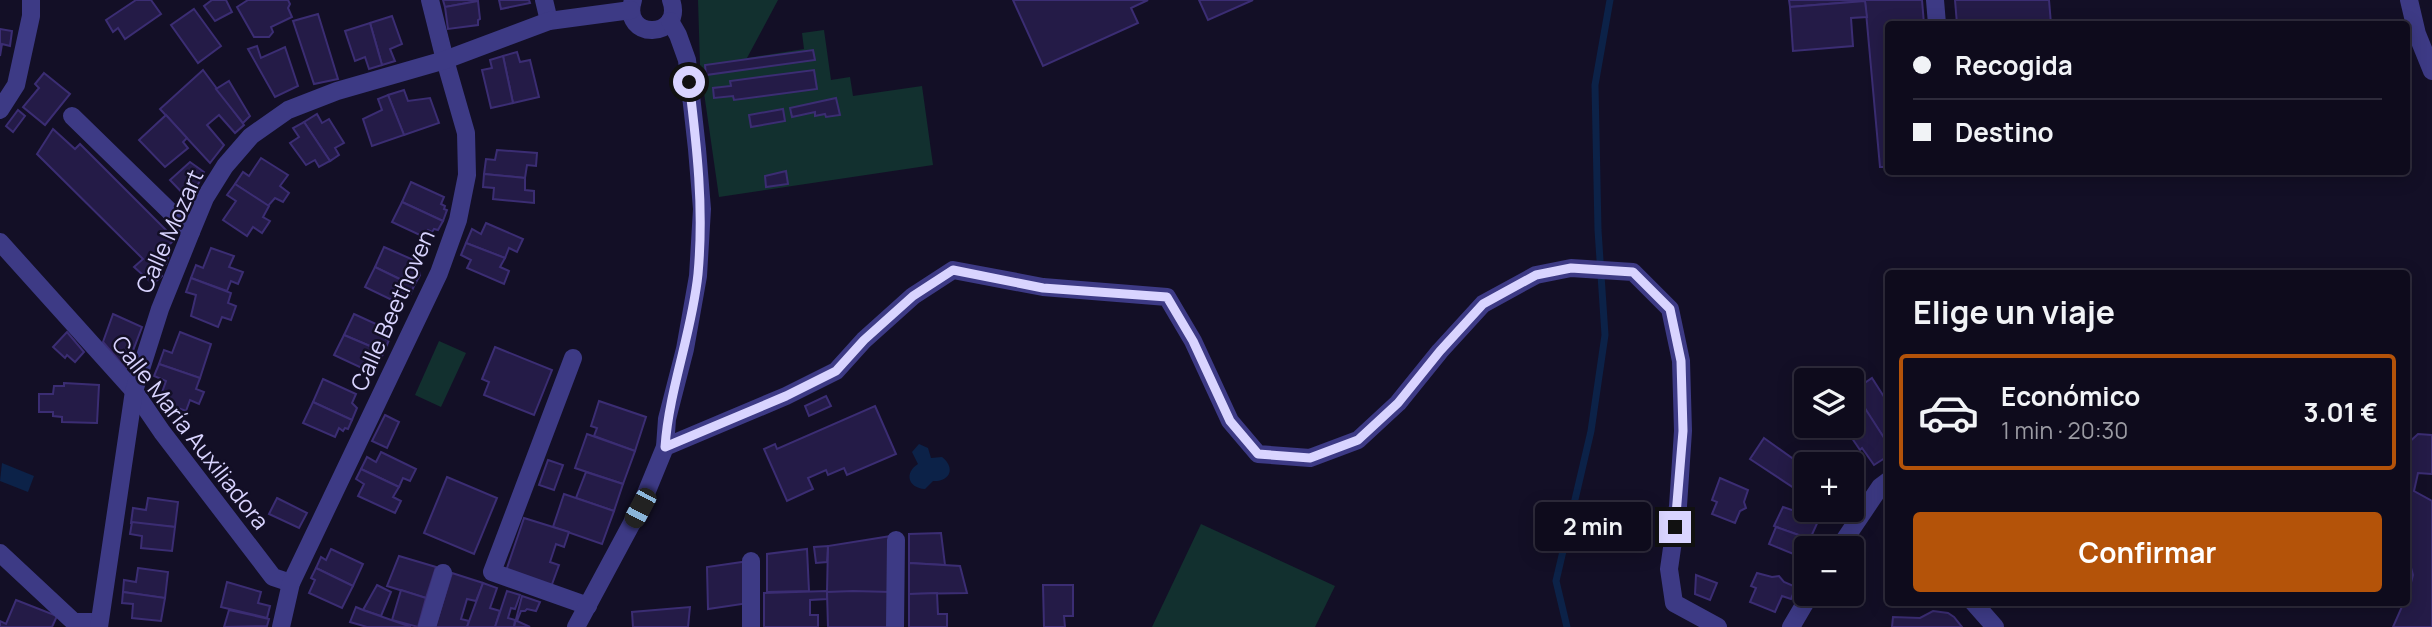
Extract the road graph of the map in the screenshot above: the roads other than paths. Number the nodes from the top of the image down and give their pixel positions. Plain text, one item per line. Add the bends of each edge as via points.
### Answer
1 (31, 0) edge
2 (430, 0) edge
3 (544, 0) edge
4 (671, 0) edge
5 (1935, 0) edge
6 (2409, 0) edge
7 (632, 5) edge
8 (549, 20) junction
9 (670, 21) junction
10 (1937, 21) edge
11 (445, 60) junction
12 (2432, 71) edge
13 (0, 110) edge
14 (72, 116) dead end
15 (191, 232) junction
16 (0, 242) edge
17 (573, 358) dead end
18 (134, 391) junction
19 (665, 447) junction
20 (1885, 483) edge
21 (1847, 536) edge
22 (896, 540) dead end
23 (0, 554) edge
24 (751, 561) dead end
25 (443, 573) dead end
26 (291, 583) junction
27 (588, 606) junction
28 (1803, 606) edge
29 (1977, 606) edge
30 (73, 625) edge
31 (99, 625) edge
32 (283, 626) edge
33 (427, 627) edge
34 (576, 627) edge
35 (751, 627) edge
36 (895, 627) edge
37 (1718, 627) edge
38 (1791, 627) edge
39 (1995, 627) edge

1 - 13 street via 16,85
2 - 11 street, Calle Beethoven
3 - 8 street
4 - 9 street
5 - 10 street
6 - 12 street
7 - 8 street, Calle Mozart
7 - 9 street via 636,23 648,30 661,29
8 - 11 street, Calle Mozart
9 - 19 street via 687,60 702,209 698,276
11 - 15 street, Calle Mozart via 288,110 251,136 225,166
11 - 26 street, Calle Beethoven via 467,134 467,176 458,220 439,273
14 - 15 street
15 - 18 street, Calle Mozart
16 - 18 street, Calle María Auxiliadora
17 - 27 street via 492,572
18 - 26 street, Calle María Auxiliadora via 273,577
18 - 31 street, Calle Mozart
19 - 27 street via 640,508
19 - 37 street via 836,371 903,305 953,270 1043,288 1167,297 1230,421 1258,454 1310,458 1358,440 1398,403 1483,304 1536,275 1571,268 1633,272 1670,309 1681,361 1683,431 1669,569 1674,603
20 - 21 street
22 - 36 street
23 - 30 street
24 - 35 street
25 - 33 street
26 - 32 street, Calle Beethoven
27 - 34 street
28 - 38 street
29 - 39 street
30 - 31 street

